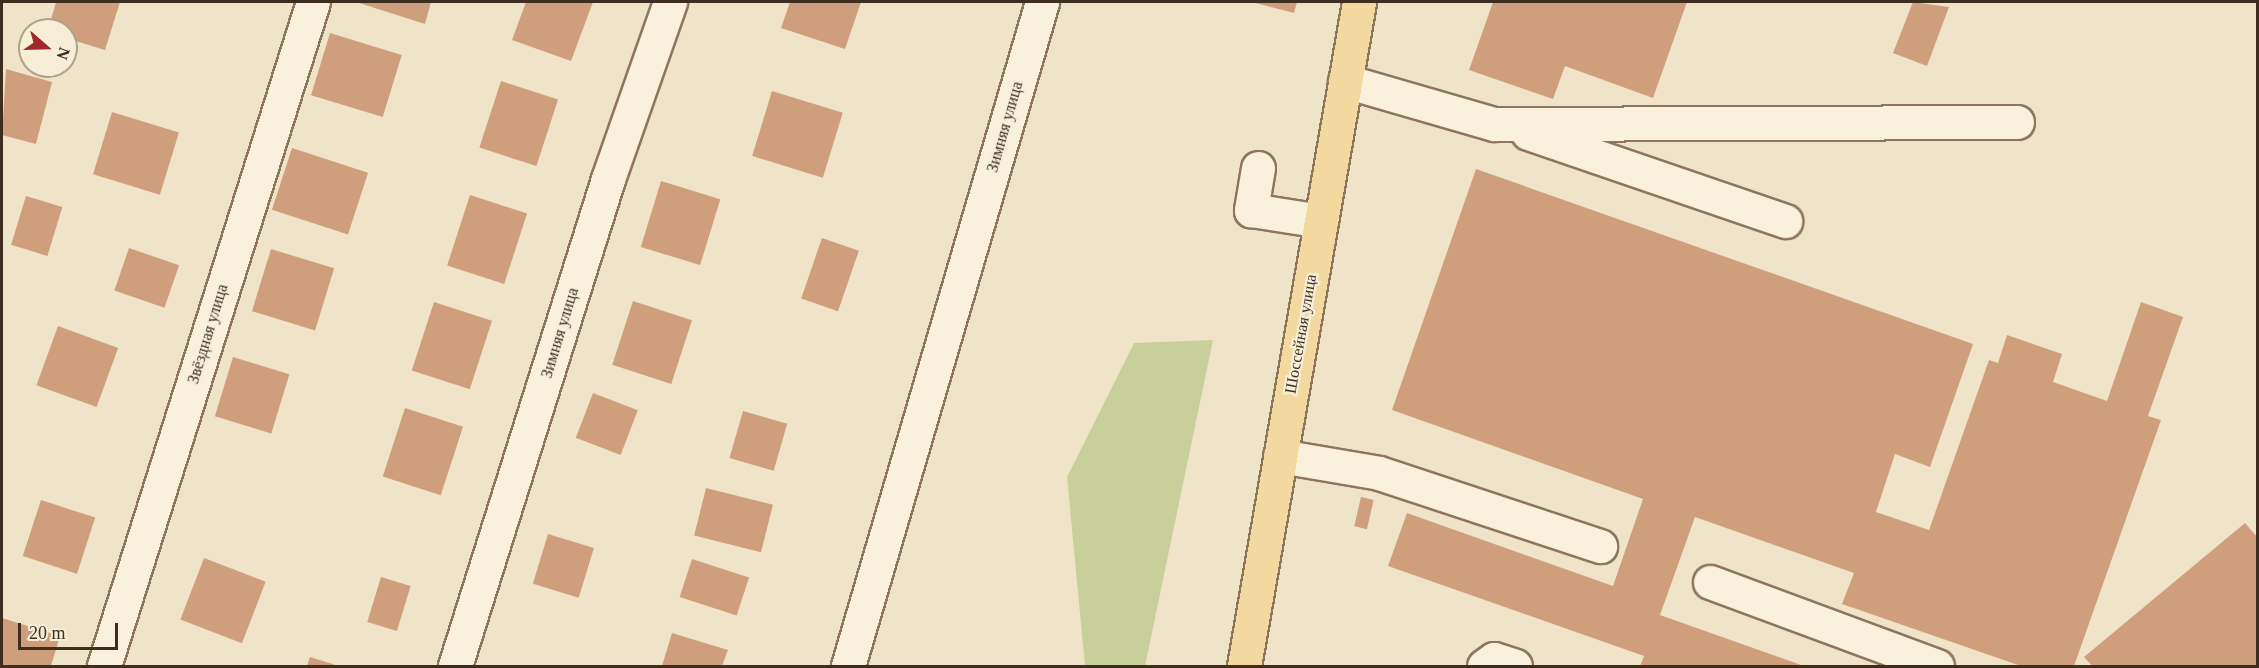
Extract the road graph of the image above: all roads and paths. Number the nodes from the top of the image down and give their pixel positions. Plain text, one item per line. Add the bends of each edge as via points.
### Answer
1 (313, 2) edge
2 (670, 2) edge
3 (1042, 2) edge
4 (1359, 2) edge
5 (1345, 81) junction
6 (2017, 122) dead end
7 (1503, 124) junction
8 (1258, 168) dead end
9 (1321, 221) junction
10 (1785, 221) dead end
11 (1280, 456) junction
12 (1600, 546) dead end
13 (1710, 582) dead end
14 (104, 666) edge
15 (455, 666) edge
16 (848, 666) edge
17 (1244, 666) edge
18 (1484, 666) edge
19 (1515, 666) edge
20 (1937, 666) edge

1 - 14 street, Звёздная улица
2 - 15 street, Зимняя улица via 608,179
3 - 16 street, Зимняя улица
4 - 5 main road, Шоссейная улица
5 - 7 street
5 - 9 main road, Шоссейная улица
6 - 7 street
7 - 10 street
8 - 9 street via 1251,210
9 - 11 main road, Шоссейная улица
11 - 12 street via 1379,473
11 - 17 main road, Шоссейная улица
13 - 20 street
18 - 19 street via 1494,659

